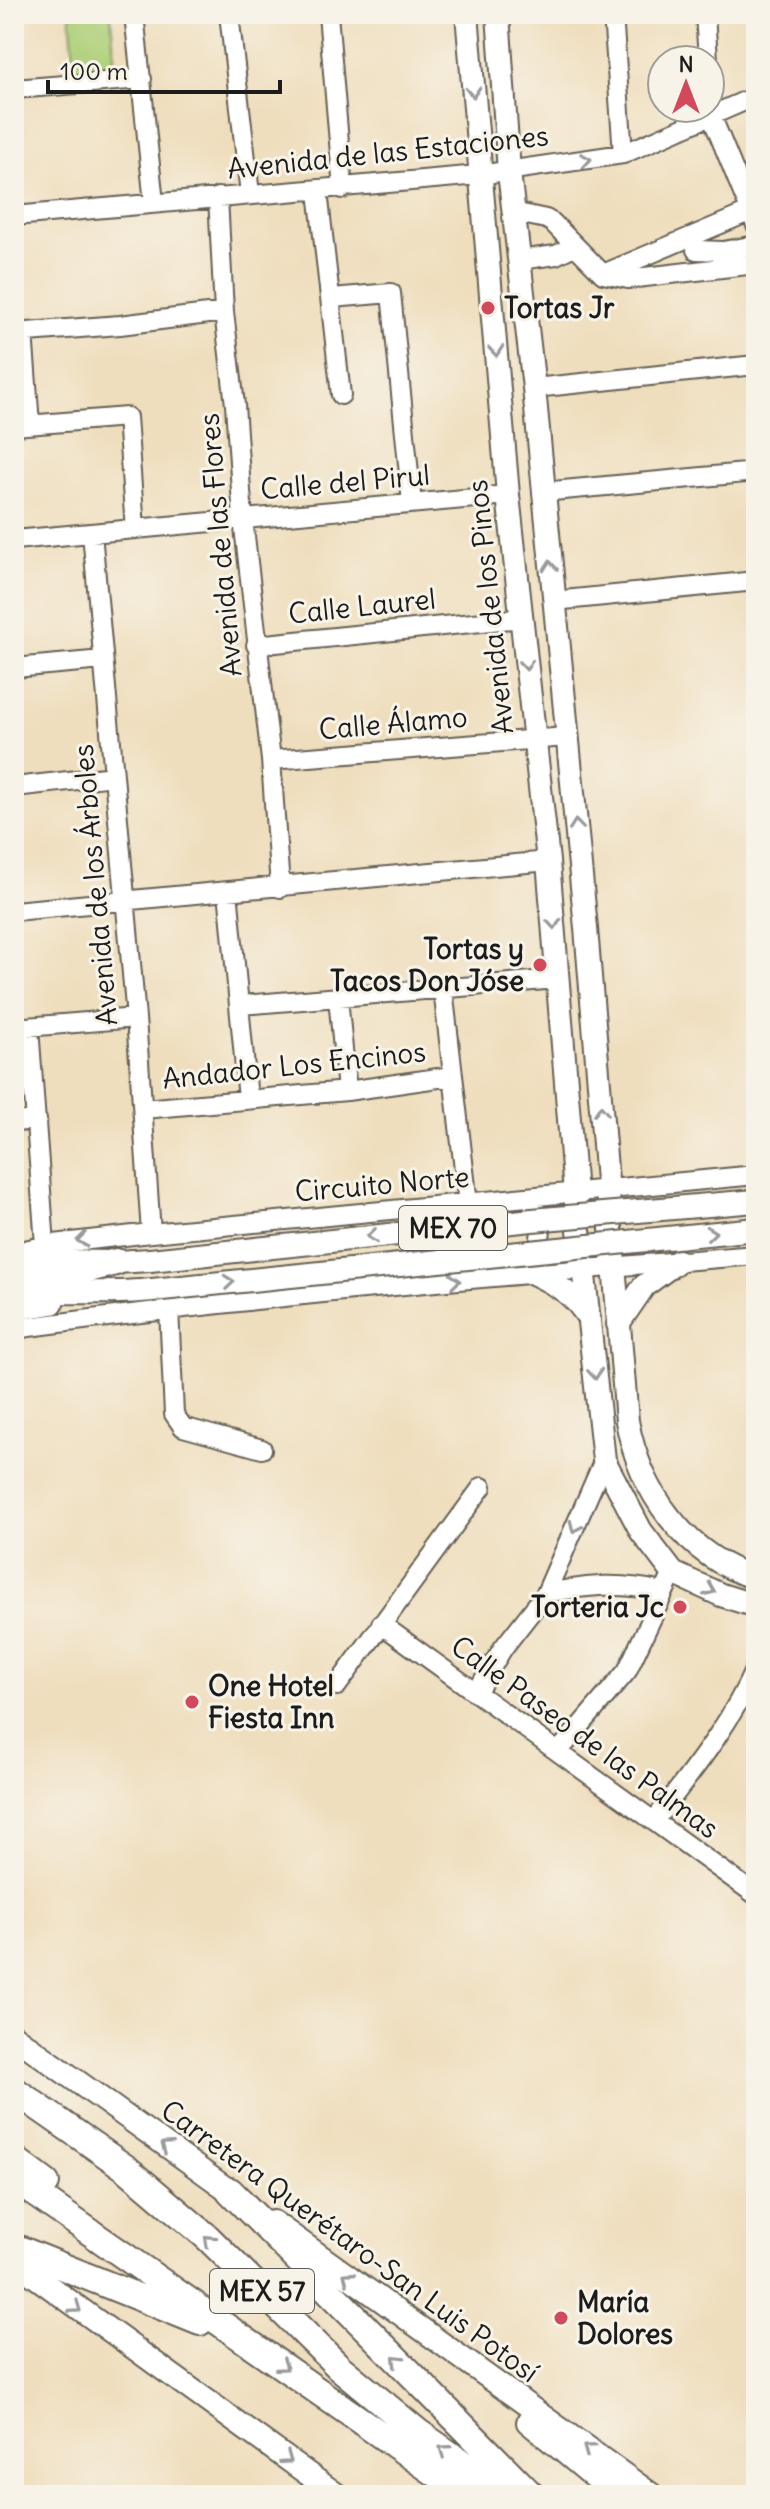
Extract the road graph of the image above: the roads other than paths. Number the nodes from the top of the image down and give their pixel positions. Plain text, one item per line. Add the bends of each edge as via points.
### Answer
1 (134, 14) edge
2 (229, 14) edge
3 (328, 14) edge
4 (467, 14) edge
5 (498, 14) edge
6 (613, 14) edge
7 (705, 14) edge
8 (707, 44) edge
9 (142, 79) junction
10 (14, 89) edge
11 (756, 96) edge
12 (726, 109) edge
13 (691, 124) edge
14 (715, 124) edge
15 (623, 154) junction
16 (509, 172) junction
17 (479, 175) junction
18 (343, 189) junction
19 (318, 191) junction
20 (250, 194) junction
21 (218, 197) junction
22 (154, 203) junction
23 (513, 212) junction
24 (14, 216) edge
25 (754, 216) edge
26 (695, 243) junction
27 (756, 245) edge
28 (574, 246) junction
29 (519, 260) junction
30 (756, 264) edge
31 (696, 271) junction
32 (603, 274) junction
33 (332, 298) junction
34 (224, 312) junction
35 (19, 332) edge
36 (756, 365) edge
37 (534, 388) junction
38 (341, 395) dead end
39 (22, 425) edge
40 (756, 472) edge
41 (542, 492) junction
42 (508, 495) junction
43 (412, 504) junction
44 (243, 519) junction
45 (135, 529) junction
46 (92, 533) junction
47 (14, 540) edge
48 (756, 581) edge
49 (554, 601) junction
50 (522, 618) junction
51 (256, 645) junction
52 (103, 660) junction
53 (14, 668) edge
54 (567, 737) junction
55 (533, 740) junction
56 (271, 760) junction
57 (114, 776) junction
58 (14, 787) edge
59 (548, 861) junction
60 (280, 888) junction
61 (228, 891) junction
62 (125, 900) junction
63 (14, 911) edge
64 (558, 979) junction
65 (443, 989) junction
66 (338, 997) junction
67 (241, 1005) junction
68 (136, 1018) junction
69 (21, 1028) edge
70 (452, 1076) junction
71 (347, 1091) junction
72 (248, 1099) junction
73 (143, 1109) junction
74 (37, 1120) junction
75 (14, 1122) edge
76 (756, 1175) edge
77 (666, 1184) junction
78 (607, 1189) junction
79 (575, 1193) junction
80 (530, 1197) junction
81 (756, 1201) edge
82 (468, 1204) junction
83 (756, 1229) edge
84 (151, 1233) junction
85 (45, 1245) junction
86 (14, 1253) edge
87 (756, 1255) edge
88 (14, 1261) edge
89 (678, 1261) junction
90 (116, 1262) junction
91 (614, 1267) junction
92 (584, 1269) junction
93 (533, 1273) junction
94 (14, 1278) edge
95 (159, 1303) junction
96 (15, 1310) edge
97 (590, 1320) junction
98 (618, 1324) junction
99 (262, 1449) dead end
100 (604, 1460) junction
101 (646, 1482) junction
102 (482, 1487) dead end
103 (620, 1491) junction
104 (756, 1578) edge
105 (669, 1582) junction
106 (546, 1593) junction
107 (756, 1606) edge
108 (381, 1624) junction
109 (756, 1666) edge
110 (337, 1686) dead end
111 (476, 1693) junction
112 (558, 1752) junction
113 (654, 1821) junction
114 (752, 1885) edge
115 (14, 2036) edge
116 (14, 2090) edge
117 (14, 2159) edge
118 (14, 2179) edge
119 (230, 2191) junction
120 (80, 2226) junction
121 (14, 2247) edge
122 (14, 2261) edge
123 (250, 2343) junction
124 (503, 2388) junction
125 (337, 2495) edge
126 (467, 2495) edge
127 (508, 2495) edge
128 (531, 2495) edge
129 (616, 2495) edge
130 (652, 2495) edge

1 - 9 street
2 - 20 street
3 - 18 street
4 -> 17 main road, Avenida de los Pinos
5 - 16 main road
6 - 15 street
7 - 8 street
9 - 10 street
9 - 22 street
11 - 12 street, Avenida de las Estaciones
13 - 15 street, Avenida de las Estaciones
14 - 25 street
16 -> 15 street, Avenida de las Estaciones
16 - 17 street, Avenida de las Estaciones
16 - 23 main road
17 - 18 street, Avenida de las Estaciones
17 -> 42 main road, Avenida de los Pinos
18 - 19 street, Avenida de las Estaciones
19 - 20 street, Avenida de las Estaciones
19 - 33 street
20 - 21 street, Avenida de las Estaciones
21 - 22 street, Avenida de las Estaciones
21 - 34 street, Avenida de las Flores
22 - 24 street, Avenida de las Estaciones
23 - 28 street via 546,219
23 - 29 main road
25 - 26 street
26 - 27 street via 723,251
26 - 31 street
26 - 32 street
28 - 29 street via 556,255
28 - 32 street
29 - 37 main road
30 - 31 street
31 - 32 street via 628,279
33 - 38 street
33 - 43 street via 391,293
34 - 35 street
34 - 44 street, Avenida de las Flores
35 - 39 street
36 - 37 street
37 - 41 main road
39 - 45 street via 127,417
40 - 41 street
49 -> 41 main road
42 - 43 street, Calle del Pirul
42 - 50 main road, Avenida de los Pinos
43 - 44 street, Calle del Pirul
44 - 45 street, Calle del Pirul
44 - 51 street, Avenida de las Flores
45 - 46 street, Calle del Pirul
46 - 47 street, Calle del Pirul
46 - 52 street, Avenida de los Árboles
48 - 49 street
49 - 54 main road
50 - 51 street, Calle Laurel
50 -> 55 main road, Avenida de los Pinos
51 - 56 street, Avenida de las Flores
52 - 53 street
52 - 57 street, Avenida de los Árboles
54 - 55 street, Calle Álamo
78 -> 54 main road
55 - 56 street, Calle Álamo
55 - 59 main road, Avenida de los Pinos
56 - 60 street, Avenida de las Flores
57 - 58 street
57 - 62 street, Avenida de los Árboles
59 - 60 street
59 -> 64 main road, Avenida de los Pinos
60 - 61 street
61 - 62 street
61 - 67 street
62 - 63 street
62 - 68 street, Avenida de los Árboles
64 - 65 street
64 - 79 main road, Avenida de los Pinos
65 - 66 street
65 - 70 street
66 - 67 street
66 - 71 street
67 - 72 street
68 - 69 street
68 - 73 street, Avenida de los Árboles
69 - 74 street
70 - 71 street, Andador Los Encinos
70 - 82 street
71 - 72 street, Andador Los Encinos
72 - 73 street, Andador Los Encinos
73 - 84 street, Avenida de los Árboles
74 - 75 street
74 - 85 street
76 - 77 street, Circuito Norte
77 - 78 street, Circuito Norte
77 - 89 street via 658,1220 664,1243
78 - 79 street, Circuito Norte
78 - 91 main road
79 - 80 street, Circuito Norte
79 - 92 main road, Avenida de los Pinos
80 - 82 street, Circuito Norte
80 - 93 street via 541,1230
81 -> 90 main road, MEX 70, bridge
82 - 84 street, Circuito Norte
95 -> 83 main road, MEX 70, bridge
84 -> 85 street, Circuito Norte
85 - 86 street, Circuito Norte
87 - 89 street
88 - 90 main road, MEX 70
89 - 91 street
89 - 98 main road via 644,1286
90 - 94 highway
91 - 92 street
91 - 98 main road
92 - 93 street
92 - 97 main road, Avenida de los Pinos
95 -> 93 street
93 - 97 main road via 577,1299
95 - 96 street
95 - 96 main road, MEX 70 via 117,1294
95 - 99 street via 174,1414 183,1427
97 -> 100 main road, Avenida de los Pinos
98 - 101 main road via 627,1421
100 - 103 main road
100 -> 106 street
101 - 103 main road
101 - 104 main road via 692,1541
102 - 108 street
103 - 105 main road
105 - 106 street via 645,1588 599,1584
105 -> 107 main road
105 - 112 street via 627,1671
106 - 111 street
108 - 110 street
108 - 111 street, Calle Paseo de las Palmas
109 - 113 street via 747,1689
111 - 112 street, Calle Paseo de las Palmas
112 - 113 street, Calle Paseo de las Palmas
113 - 114 street, Calle Paseo de las Palmas
119 -> 115 main road, Carretera Querétaro-San Luis Potosí
127 -> 116 highway, MEX 57 via 419,2433 339,2367 207,2237 127,2169
117 - 120 highway via 57,2191
118 - 120 highway, MEX 57
124 -> 119 main road, Carretera Querétaro-San Luis Potosí
128 -> 119 highway
120 - 123 highway, MEX 57
121 - 123 highway
122 -> 125 main road
123 -> 126 highway, MEX 57
124 - 129 main road via 524,2419
130 -> 124 main road, Carretera Querétaro-San Luis Potosí

